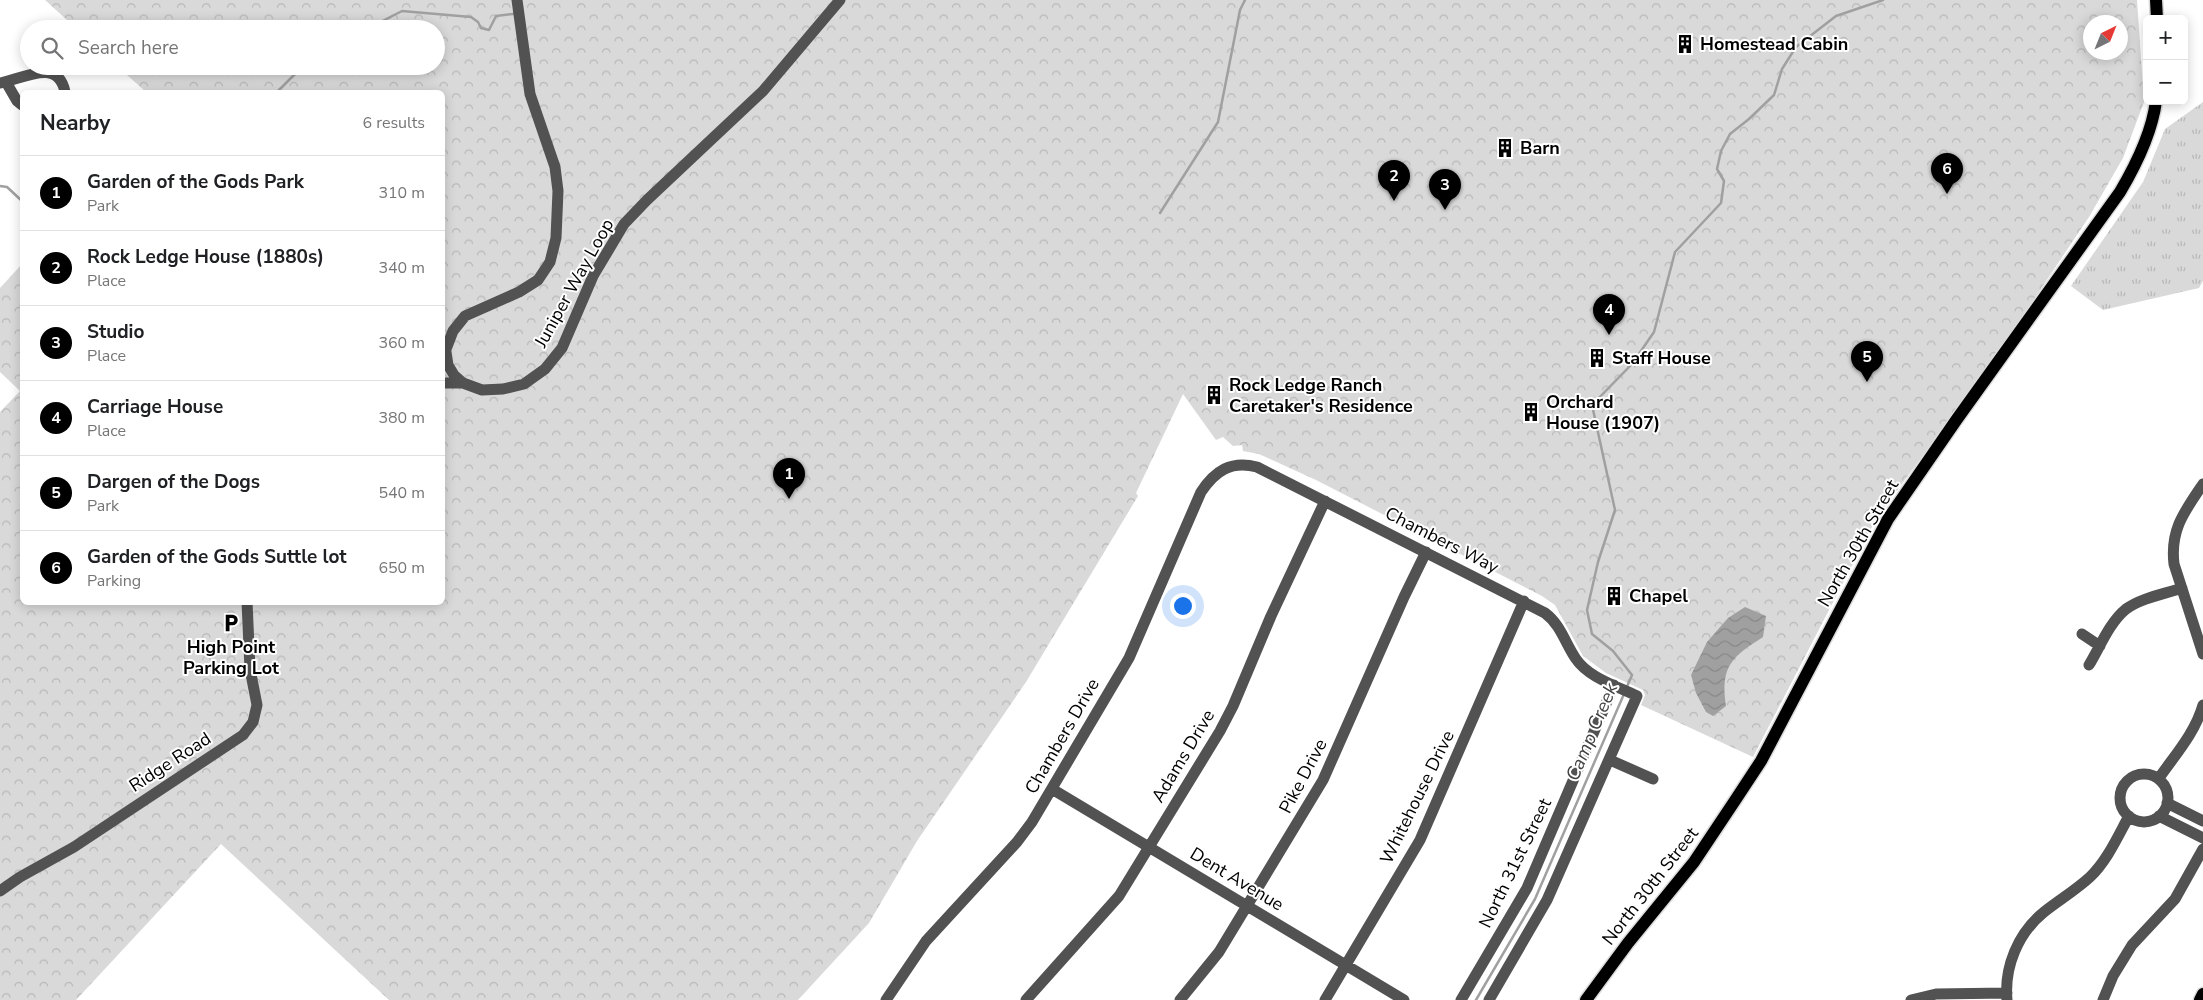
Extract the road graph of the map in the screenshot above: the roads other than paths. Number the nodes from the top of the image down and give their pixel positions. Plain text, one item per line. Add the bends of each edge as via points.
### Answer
1 (518, 0) edge
2 (840, 0) edge
3 (2156, 0) edge
4 (2157, 15) edge
5 (29, 75) edge
6 (52, 75) edge
7 (3, 83) edge
8 (64, 90) edge
9 (20, 103) edge
10 (2155, 105) edge
11 (445, 353) edge
12 (445, 358) edge
13 (445, 383) edge
14 (463, 383) junction
15 (1223, 455) dead end
16 (1228, 466) junction
17 (2203, 484) edge
18 (1325, 501) junction
19 (1426, 552) junction
20 (2182, 588) junction
21 (1524, 601) junction
22 (246, 605) edge
23 (2082, 634) dead end
24 (2100, 646) junction
25 (2203, 654) edge
26 (2089, 665) dead end
27 (1614, 685) junction
28 (2203, 705) edge
29 (1610, 760) junction
30 (1653, 778) dead end
31 (2159, 778) junction
32 (1052, 789) junction
33 (2167, 804) junction
34 (2129, 816) junction
35 (2159, 816) junction
36 (2203, 821) edge
37 (2203, 838) edge
38 (1150, 846) junction
39 (2203, 848) edge
40 (0, 891) edge
41 (1248, 906) junction
42 (1345, 965) junction
43 (2203, 994) edge
44 (2007, 996) edge
45 (886, 1000) edge
46 (1026, 1000) edge
47 (1180, 1000) edge
48 (1325, 1000) edge
49 (1404, 1000) edge
50 (1461, 1000) edge
51 (1489, 1000) edge
52 (1586, 1000) edge
53 (1911, 1000) edge
54 (2103, 1000) edge
55 (2200, 1000) edge

1 - 11 street, Juniper Way Loop via 530,94 555,168 558,191 556,238 550,262 538,280 465,316 453,331
2 - 14 street, Juniper Way Loop via 763,91 624,224 593,276 562,348 545,369 524,384 503,389 482,390
3 - 4 main road
5 - 7 street
6 - 8 street via 58,78
7 - 9 street
10 - 52 main road, North 30th Street via 2149,131 2120,192 1888,519 1761,761 1694,862
12 - 14 street, Juniper Way Loop
13 - 14 street
15 - 16 street
16 - 18 street, Chambers Way via 1257,467
16 - 32 street, Chambers Drive via 1215,474 1201,492 1129,658
17 - 20 street via 2175,531 2172,552
18 - 19 street, Chambers Way
18 - 38 street, Adams Drive via 1227,718
19 - 21 street, Chambers Way
19 - 41 street, Pike Drive via 1330,768
20 - 24 street via 2127,608 2115,620
20 - 25 street
21 - 27 street, Chambers Way via 1552,618 1583,667
21 - 42 street, Whitehouse Drive via 1420,840
22 - 40 street, Ridge Road via 256,705 251,726 74,847
23 - 24 street
24 - 26 street
27 - 29 street via 1637,696
27 - 50 street, North 31st Street via 1527,888
28 - 31 street via 2191,733
29 - 30 street
29 - 51 street via 1547,900
31 - 33 street via 2166,788
31 - 34 street via 2141,774 2126,782 2120,795 2121,806
32 - 38 street, Dent Avenue
32 - 45 street, Chambers Drive via 1025,833 926,941
33 - 35 street
33 - 36 street
34 - 35 street via 2147,822
34 - 44 street via 2090,877 2035,919 2022,936 2010,965
35 - 37 street
38 - 41 street, Dent Avenue
38 - 46 street, Adams Drive via 1110,908
39 - 54 street via 2175,899 2132,945
41 - 42 street, Dent Avenue
41 - 47 street, Pike Drive via 1210,965
42 - 48 street, Whitehouse Drive
42 - 49 street, Dent Avenue
43 - 55 main road
44 - 53 street via 1936,994

